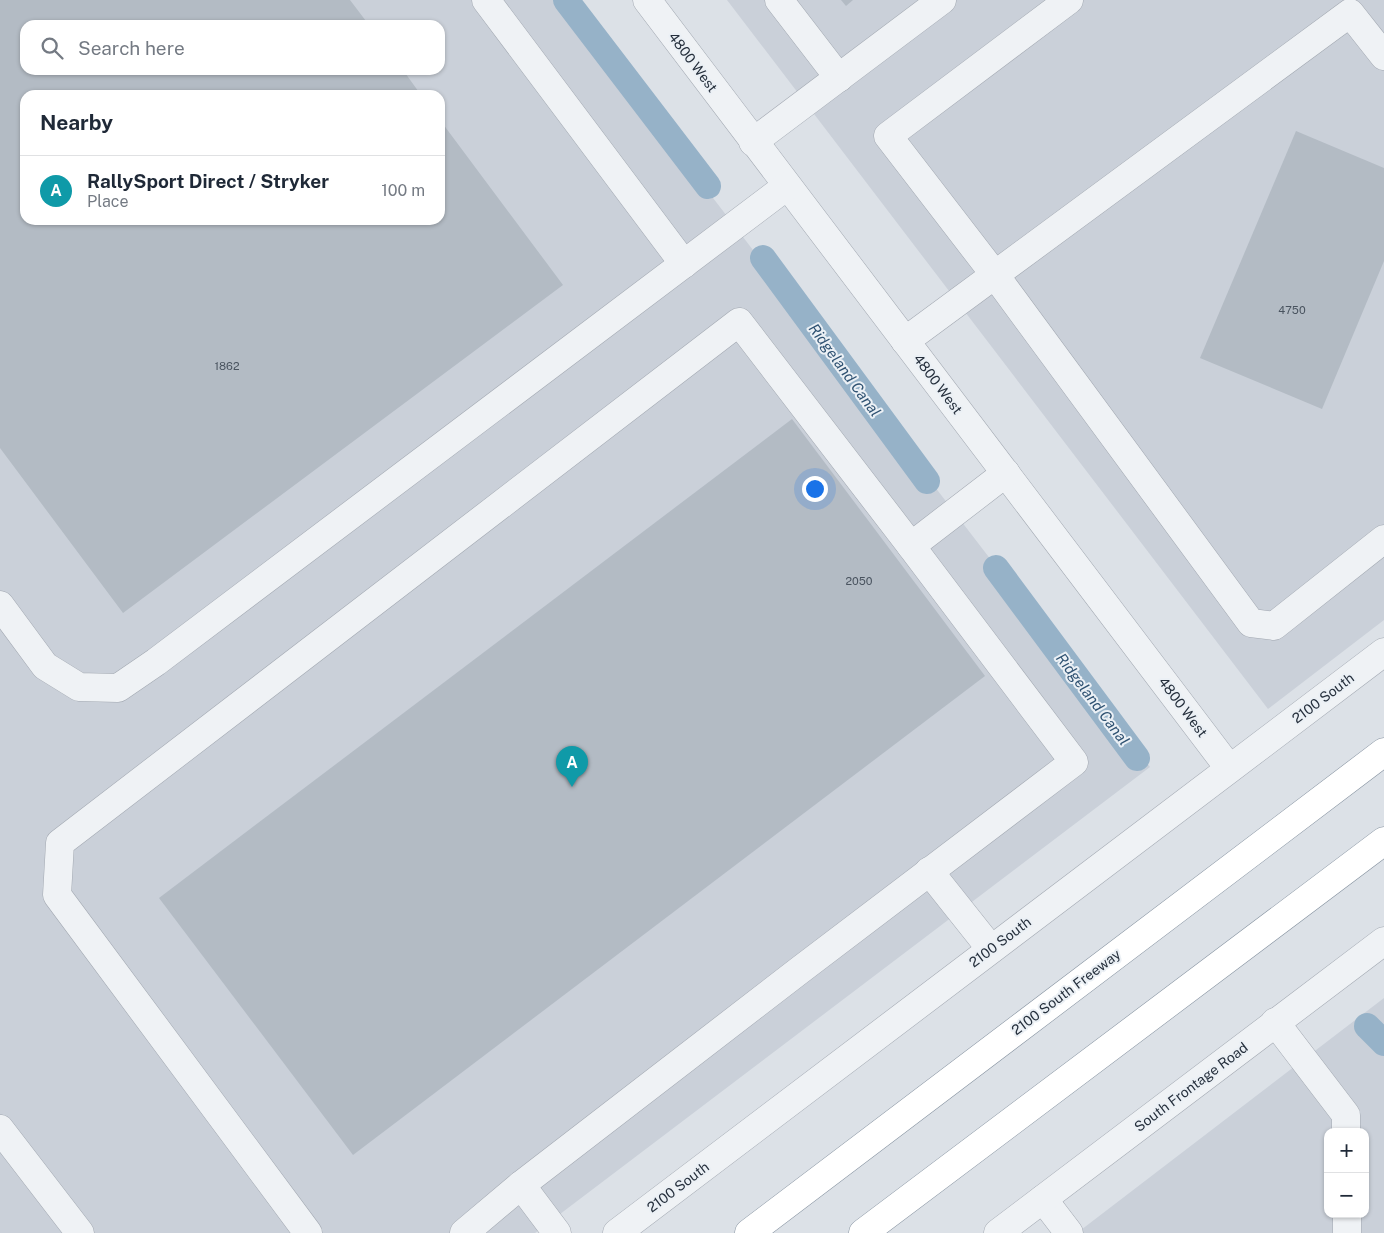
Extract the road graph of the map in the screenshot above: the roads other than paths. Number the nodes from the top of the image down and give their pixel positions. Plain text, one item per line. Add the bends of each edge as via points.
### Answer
1 (486, 0) edge
2 (647, 0) edge
3 (779, 0) edge
4 (942, 0) edge
5 (1069, 0) edge
6 (1345, 6) edge
7 (1384, 56) edge
8 (839, 78) junction
9 (753, 142) junction
10 (787, 186) junction
11 (684, 264) junction
12 (995, 275) junction
13 (905, 341) junction
14 (1006, 473) junction
15 (1384, 539) edge
16 (911, 546) junction
17 (0, 606) edge
18 (1384, 652) edge
19 (1384, 752) edge
20 (1230, 768) junction
21 (1384, 841) edge
22 (929, 871) junction
23 (1384, 941) edge
24 (991, 949) junction
25 (1275, 1022) junction
26 (1346, 1128) edge
27 (0, 1129) edge
28 (521, 1185) junction
29 (1043, 1199) junction
30 (1347, 1218) edge
31 (80, 1233) edge
32 (308, 1233) edge
33 (464, 1233) edge
34 (556, 1233) edge
35 (618, 1233) edge
36 (749, 1233) edge
37 (863, 1233) edge
38 (998, 1233) edge
39 (1069, 1233) edge
40 (1347, 1233) edge

1 - 11 street
2 - 9 street, 4800 West
3 - 8 street
4 - 8 street
5 - 12 street via 888,136
6 - 7 street
6 - 12 street
8 - 9 street
9 - 10 street, 4800 West
10 - 11 street
10 - 13 street, 4800 West
11 - 17 street via 118,688 79,687 46,666
12 - 13 street
12 - 15 street via 1251,623 1274,626
13 - 14 street, 4800 West
14 - 16 street
14 - 20 street, 4800 West
16 - 22 street via 1074,762
16 - 32 street via 739,322 60,843 57,895
18 - 20 street, 2100 South
19 - 36 highway, 2100 South Freeway
20 - 24 street, 2100 South
21 - 37 highway
22 - 24 street
22 - 28 street
23 - 25 street, South Frontage Road
24 - 35 street, 2100 South
25 - 26 street via 1346,1115
25 - 29 street, South Frontage Road
27 - 31 street
28 - 33 street
28 - 34 street
29 - 38 street, South Frontage Road
29 - 39 street
30 - 40 street

